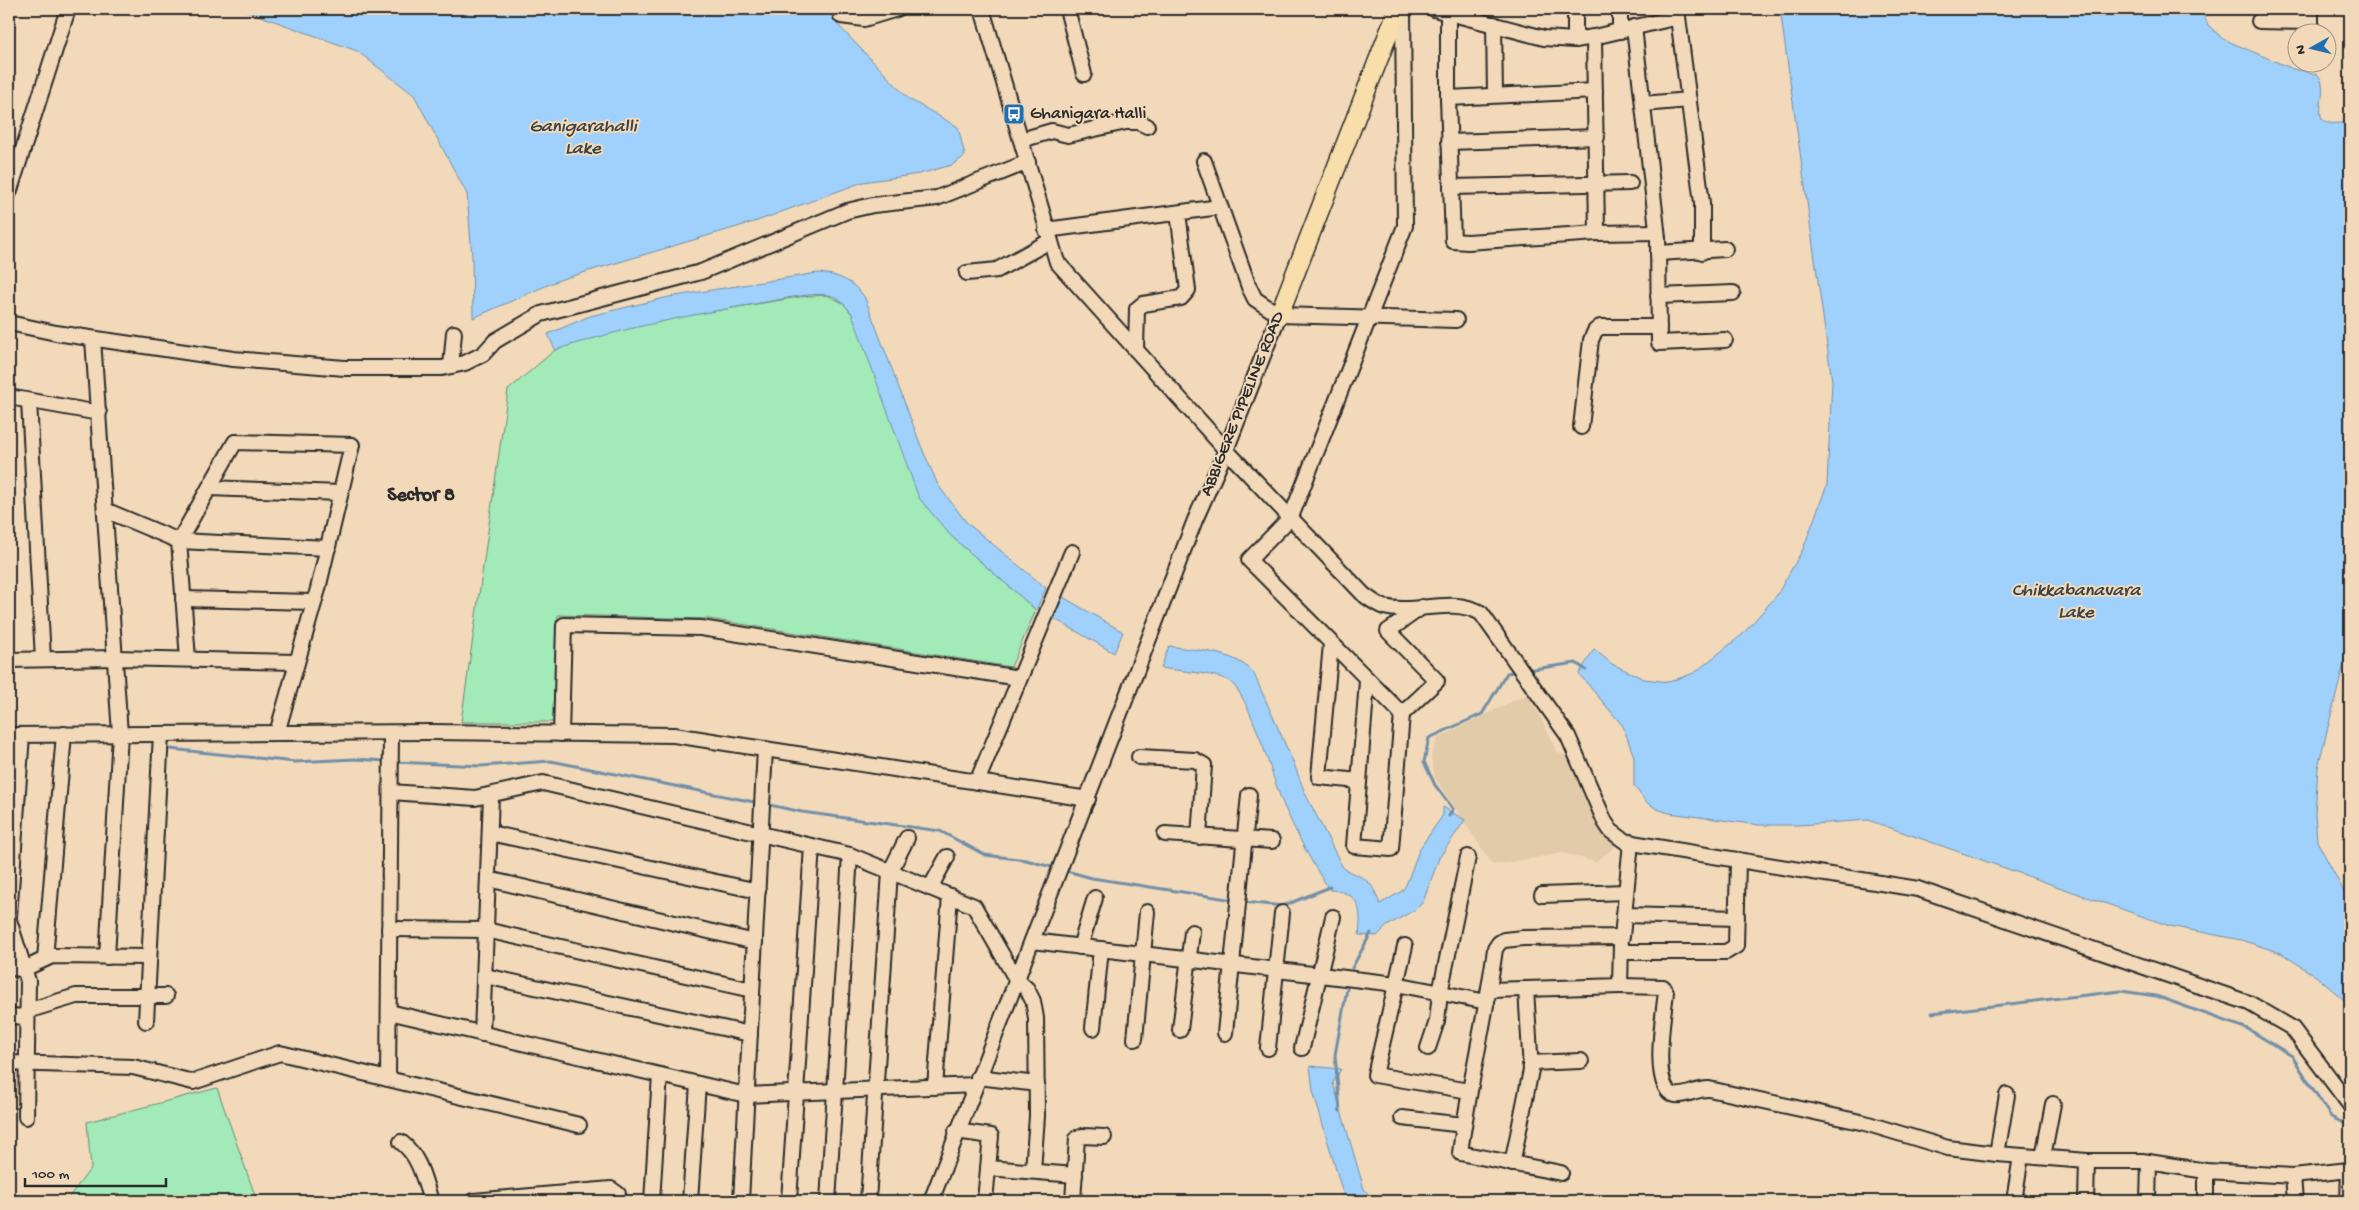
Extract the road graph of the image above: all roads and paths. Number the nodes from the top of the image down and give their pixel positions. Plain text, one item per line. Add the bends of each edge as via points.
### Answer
1 (68, 9) edge
2 (897, 9) edge
3 (982, 9) edge
4 (1068, 9) edge
5 (1398, 9) edge
6 (1403, 9) edge
7 (1434, 9) edge
8 (1575, 9) edge
9 (1620, 9) edge
10 (1448, 13) junction
11 (865, 14) edge
12 (1668, 14) edge
13 (841, 16) dead end
14 (2259, 21) dead end
15 (2311, 21) edge
16 (1494, 24) junction
17 (1634, 27) junction
18 (1620, 31) junction
19 (1594, 38) junction
20 (1575, 40) junction
21 (1084, 74) dead end
22 (1595, 91) junction
23 (1495, 95) junction
24 (1448, 98) junction
25 (1690, 100) junction
26 (1643, 104) junction
27 (1147, 126) dead end
28 (1597, 137) junction
29 (1021, 140) junction
30 (1449, 142) junction
31 (1204, 161) dead end
32 (1028, 162) junction
33 (1630, 183) dead end
34 (1596, 184) junction
35 (1451, 187) junction
36 (9, 193) edge
37 (1220, 207) junction
38 (1178, 213) junction
39 (1657, 232) junction
40 (1597, 233) junction
41 (1048, 235) junction
42 (1725, 249) dead end
43 (1702, 252) junction
44 (1658, 253) junction
45 (967, 273) dead end
46 (1733, 293) dead end
47 (1658, 296) junction
48 (1279, 315) junction
49 (1369, 317) junction
50 (1456, 320) dead end
51 (9, 323) edge
52 (1659, 327) junction
53 (454, 333) dead end
54 (93, 338) junction
55 (1725, 340) dead end
56 (1136, 350) junction
57 (451, 366) junction
58 (9, 397) edge
59 (29, 401) junction
60 (98, 413) junction
61 (1581, 427) dead end
62 (1226, 450) junction
63 (209, 488) junction
64 (340, 493) junction
65 (105, 510) junction
66 (1291, 517) junction
67 (179, 541) junction
68 (328, 548) junction
69 (1072, 552) dead end
70 (184, 599) junction
71 (314, 602) junction
72 (1422, 607) junction
73 (1331, 644) junction
74 (115, 658) junction
75 (43, 659) junction
76 (188, 659) junction
77 (9, 660) edge
78 (297, 662) junction
79 (1019, 678) junction
80 (1367, 680) junction
81 (1402, 714) junction
82 (391, 732) junction
83 (277, 733) junction
84 (64, 734) junction
85 (120, 734) junction
86 (161, 734) junction
87 (561, 734) junction
88 (15, 735) edge
89 (765, 749) junction
90 (1139, 757) dead end
91 (1359, 781) junction
92 (977, 782) junction
93 (390, 792) junction
94 (491, 795) junction
95 (1249, 795) dead end
96 (1088, 799) junction
97 (12, 830) edge
98 (490, 833) junction
99 (760, 834) junction
100 (1165, 834) dead end
101 (1199, 837) junction
102 (906, 838) dead end
103 (1243, 840) junction
104 (1272, 841) dead end
105 (1631, 842) junction
106 (812, 846) junction
107 (850, 856) junction
108 (947, 857) dead end
109 (1468, 857) dead end
110 (1738, 860) junction
111 (890, 872) junction
112 (10, 875) edge
113 (488, 879) junction
114 (930, 888) junction
115 (758, 891) junction
116 (1625, 892) junction
117 (1542, 894) dead end
118 (950, 896) junction
119 (1095, 898) dead end
120 (1147, 912) dead end
121 (1282, 913) dead end
122 (1624, 915) junction
123 (1333, 917) dead end
124 (1737, 918) junction
125 (9, 919) edge
126 (390, 930) junction
127 (486, 930) junction
128 (1192, 932) dead end
129 (1622, 937) junction
130 (1032, 941) junction
131 (755, 942) junction
132 (1405, 946) dead end
133 (1080, 947) junction
134 (1100, 949) junction
135 (1621, 952) junction
136 (1143, 954) junction
137 (107, 957) junction
138 (149, 957) junction
139 (46, 959) junction
140 (1188, 959) junction
141 (1232, 964) junction
142 (9, 968) edge
143 (24, 969) junction
144 (1276, 969) junction
145 (484, 976) junction
146 (1318, 976) junction
147 (1016, 979) junction
148 (1396, 984) junction
149 (1620, 986) junction
150 (1526, 989) junction
151 (752, 990) junction
152 (1440, 993) junction
153 (147, 996) junction
154 (166, 996) dead end
155 (1489, 996) junction
156 (389, 1012) junction
157 (27, 1014) junction
158 (9, 1016) edge
159 (146, 1021) dead end
160 (1093, 1028) dead end
161 (1180, 1030) dead end
162 (1225, 1033) dead end
163 (482, 1034) junction
164 (750, 1034) junction
165 (1135, 1039) dead end
166 (1268, 1048) dead end
167 (1302, 1048) dead end
168 (1428, 1048) dead end
169 (1581, 1061) dead end
170 (9, 1063) edge
171 (1530, 1063) junction
172 (27, 1064) junction
173 (660, 1076) junction
174 (388, 1079) junction
175 (977, 1081) junction
176 (698, 1084) junction
177 (1037, 1084) junction
178 (935, 1087) junction
179 (876, 1090) junction
180 (835, 1091) junction
181 (796, 1092) junction
182 (1469, 1092) junction
183 (746, 1095) junction
184 (2007, 1095) dead end
185 (2054, 1104) dead end
186 (2350, 1105) edge
187 (26, 1117) dead end
188 (1402, 1118) dead end
189 (579, 1125) dead end
190 (1464, 1125) junction
191 (956, 1131) junction
192 (1104, 1137) dead end
193 (401, 1142) dead end
194 (1997, 1154) junction
195 (2021, 1156) junction
196 (2043, 1158) junction
197 (2087, 1161) junction
198 (2149, 1162) junction
199 (1512, 1164) junction
200 (988, 1168) junction
201 (2350, 1169) edge
202 (2206, 1170) junction
203 (1033, 1172) junction
204 (1561, 1173) dead end
205 (1075, 1175) junction
206 (2293, 1176) junction
207 (501, 1200) edge
208 (433, 1201) edge
209 (473, 1201) edge
210 (618, 1201) edge
211 (652, 1201) edge
212 (690, 1201) edge
213 (741, 1201) edge
214 (788, 1201) edge
215 (828, 1201) edge
216 (868, 1201) edge
217 (931, 1201) edge
218 (985, 1201) edge
219 (1073, 1201) edge
220 (2014, 1201) edge
221 (2086, 1201) edge
222 (2148, 1201) edge
223 (2206, 1201) edge
224 (2295, 1201) edge
225 (2348, 1201) edge

1 - 36 street
2 - 11 street
3 - 29 street
4 - 21 street
5 - 48 main road, ABBIGERE PIPELINE ROAD
6 - 49 street via 1405,226
7 - 10 street
8 - 20 street
9 - 18 street
10 - 16 street
10 - 24 street
11 - 13 street
12 - 17 street
12 - 25 street via 1678,17
14 - 15 street
16 - 20 street via 1544,38
16 - 23 street
17 - 18 street
17 - 26 street
18 - 19 street
19 - 20 street
19 - 22 street
22 - 23 street
22 - 28 street
23 - 24 street
24 - 30 street
25 - 26 street
25 - 43 street via 1702,203
26 - 39 street
27 - 29 street via 1126,122 1068,135 1052,132
28 - 30 street
28 - 34 street
29 - 32 street
30 - 35 street
31 - 37 street
32 - 41 street
32 - 57 street via 937,198 847,211 701,272 540,314 495,341 482,354
33 - 34 street
34 - 35 street
34 - 40 street
35 - 40 street via 1453,241
37 - 38 street
37 - 48 street via 1255,299
38 - 41 street
38 - 56 street via 1188,290 1181,298 1142,304 1137,309
39 - 40 street
39 - 44 street
41 - 45 street via 997,270
41 - 56 street via 1057,262
42 - 43 street
43 - 44 street
44 - 47 street
46 - 47 street
47 - 52 street
48 - 49 street
48 - 62 street, ABBIGERE PIPELINE ROAD
49 - 50 street
49 - 66 street
51 - 54 street
52 - 55 street via 1659,343
52 - 61 street via 1600,328 1595,331 1591,340
53 - 57 street
54 - 57 street via 233,359 345,368
54 - 60 street
56 - 62 street
58 - 59 street
59 - 60 street
59 - 75 street
60 - 65 street
62 - 66 street
62 - 96 street, ABBIGERE PIPELINE ROAD via 1195,520
63 - 64 street
63 - 64 street via 234,442 352,445
63 - 67 street
64 - 68 street
65 - 67 street
65 - 74 street
66 - 72 street via 1374,602 1383,607
66 - 73 street via 1249,560
67 - 68 street
67 - 70 street
68 - 71 street
69 - 79 street
70 - 71 street
70 - 76 street
71 - 78 street
72 - 81 street via 1388,631 1436,681
72 - 105 street via 1475,609 1485,618 1568,736 1604,822 1611,832
73 - 80 street
73 - 91 street via 1319,777
74 - 75 street
74 - 76 street
74 - 85 street
75 - 77 street
76 - 78 street
78 - 83 street
79 - 87 street via 701,628 564,625
79 - 92 street
80 - 81 street
80 - 91 street
81 - 91 street via 1391,849 1354,846
82 - 83 street
82 - 87 street
82 - 93 street
83 - 86 street
84 - 85 street
84 - 88 street
84 - 139 street
85 - 86 street
85 - 137 street
86 - 138 street
87 - 89 street via 674,735
88 - 97 street
89 - 92 street
89 - 99 street
90 - 101 street via 1196,760 1204,765
92 - 96 street
93 - 94 street via 475,798
93 - 126 street
94 - 98 street
94 - 99 street via 543,783
95 - 103 street
96 - 130 street, ABBIGERE PIPELINE ROAD
97 - 112 street
98 - 113 street
98 - 115 street
99 - 106 street
99 - 115 street
100 - 101 street
101 - 103 street
102 - 111 street
103 - 104 street
103 - 141 street
105 - 110 street
105 - 116 street
106 - 107 street
106 - 181 street
107 - 111 street
107 - 180 street
108 - 114 street
109 - 152 street
110 - 124 street
110 - 186 street via 1918,889 2249,1003 2292,1028
111 - 114 street
111 - 179 street
112 - 125 street
113 - 127 street
113 - 131 street
114 - 118 street
115 - 131 street
116 - 117 street
116 - 122 street
118 - 147 street via 974,906
118 - 178 street
119 - 133 street
120 - 136 street
121 - 144 street
122 - 124 street
122 - 129 street
123 - 146 street
124 - 135 street via 1736,946 1726,952
125 - 143 street
126 - 127 street
126 - 156 street
127 - 145 street
127 - 151 street
128 - 140 street
129 - 135 street
129 - 155 street via 1523,938 1500,942 1495,948
130 - 133 street
130 - 147 street, ABBIGERE PIPELINE ROAD
131 - 151 street
132 - 148 street
133 - 134 street
134 - 136 street
134 - 160 street
135 - 149 street
136 - 140 street
136 - 165 street
137 - 138 street
137 - 139 street via 52,956
138 - 153 street
139 - 143 street
140 - 141 street
140 - 161 street
141 - 144 street
141 - 162 street
142 - 143 street
143 - 157 street via 28,981
144 - 146 street
144 - 166 street
145 - 163 street
145 - 164 street
146 - 148 street
146 - 167 street
147 - 175 street, ABBIGERE PIPELINE ROAD
147 - 177 street via 1027,989 1035,1010
148 - 152 street
148 - 182 street via 1376,1075
149 - 150 street
149 - 194 street via 1663,987 1666,992 1661,1072 1666,1089 1673,1095 1709,1089 1865,1123 1937,1146
150 - 155 street
150 - 171 street
151 - 164 street
152 - 155 street
152 - 168 street via 1437,1021
153 - 154 street
153 - 157 street via 76,996
153 - 159 street
155 - 182 street
156 - 163 street
156 - 174 street
157 - 158 street
157 - 172 street
163 - 173 street
164 - 183 street
169 - 171 street
170 - 172 street
171 - 199 street
172 - 174 street via 133,1067 193,1082 280,1053
172 - 187 street
173 - 176 street
173 - 211 street
174 - 189 street
175 - 177 street
175 - 178 street
175 - 191 street, ABBIGERE PIPELINE ROAD
176 - 183 street
176 - 212 street
177 - 203 street
178 - 179 street
179 - 180 street
179 - 216 street
180 - 181 street
180 - 215 street
181 - 183 street
181 - 214 street
182 - 190 street
183 - 213 street
184 - 194 street
185 - 196 street
188 - 190 street
190 - 199 street via 1460,1153
191 - 200 street via 991,1136
191 - 217 street, ABBIGERE PIPELINE ROAD
192 - 205 street via 1077,1138
193 - 208 street via 412,1150 420,1164
194 - 195 street
195 - 196 street
195 - 220 street
196 - 197 street
197 - 198 street
197 - 221 street
198 - 202 street
198 - 222 street
199 - 204 street
200 - 203 street
200 - 218 street
201 - 206 street
201 - 225 street
202 - 206 street
202 - 223 street
203 - 205 street
205 - 219 street
206 - 224 street
207 - 209 street
207 - 210 street via 611,1189 618,1194

